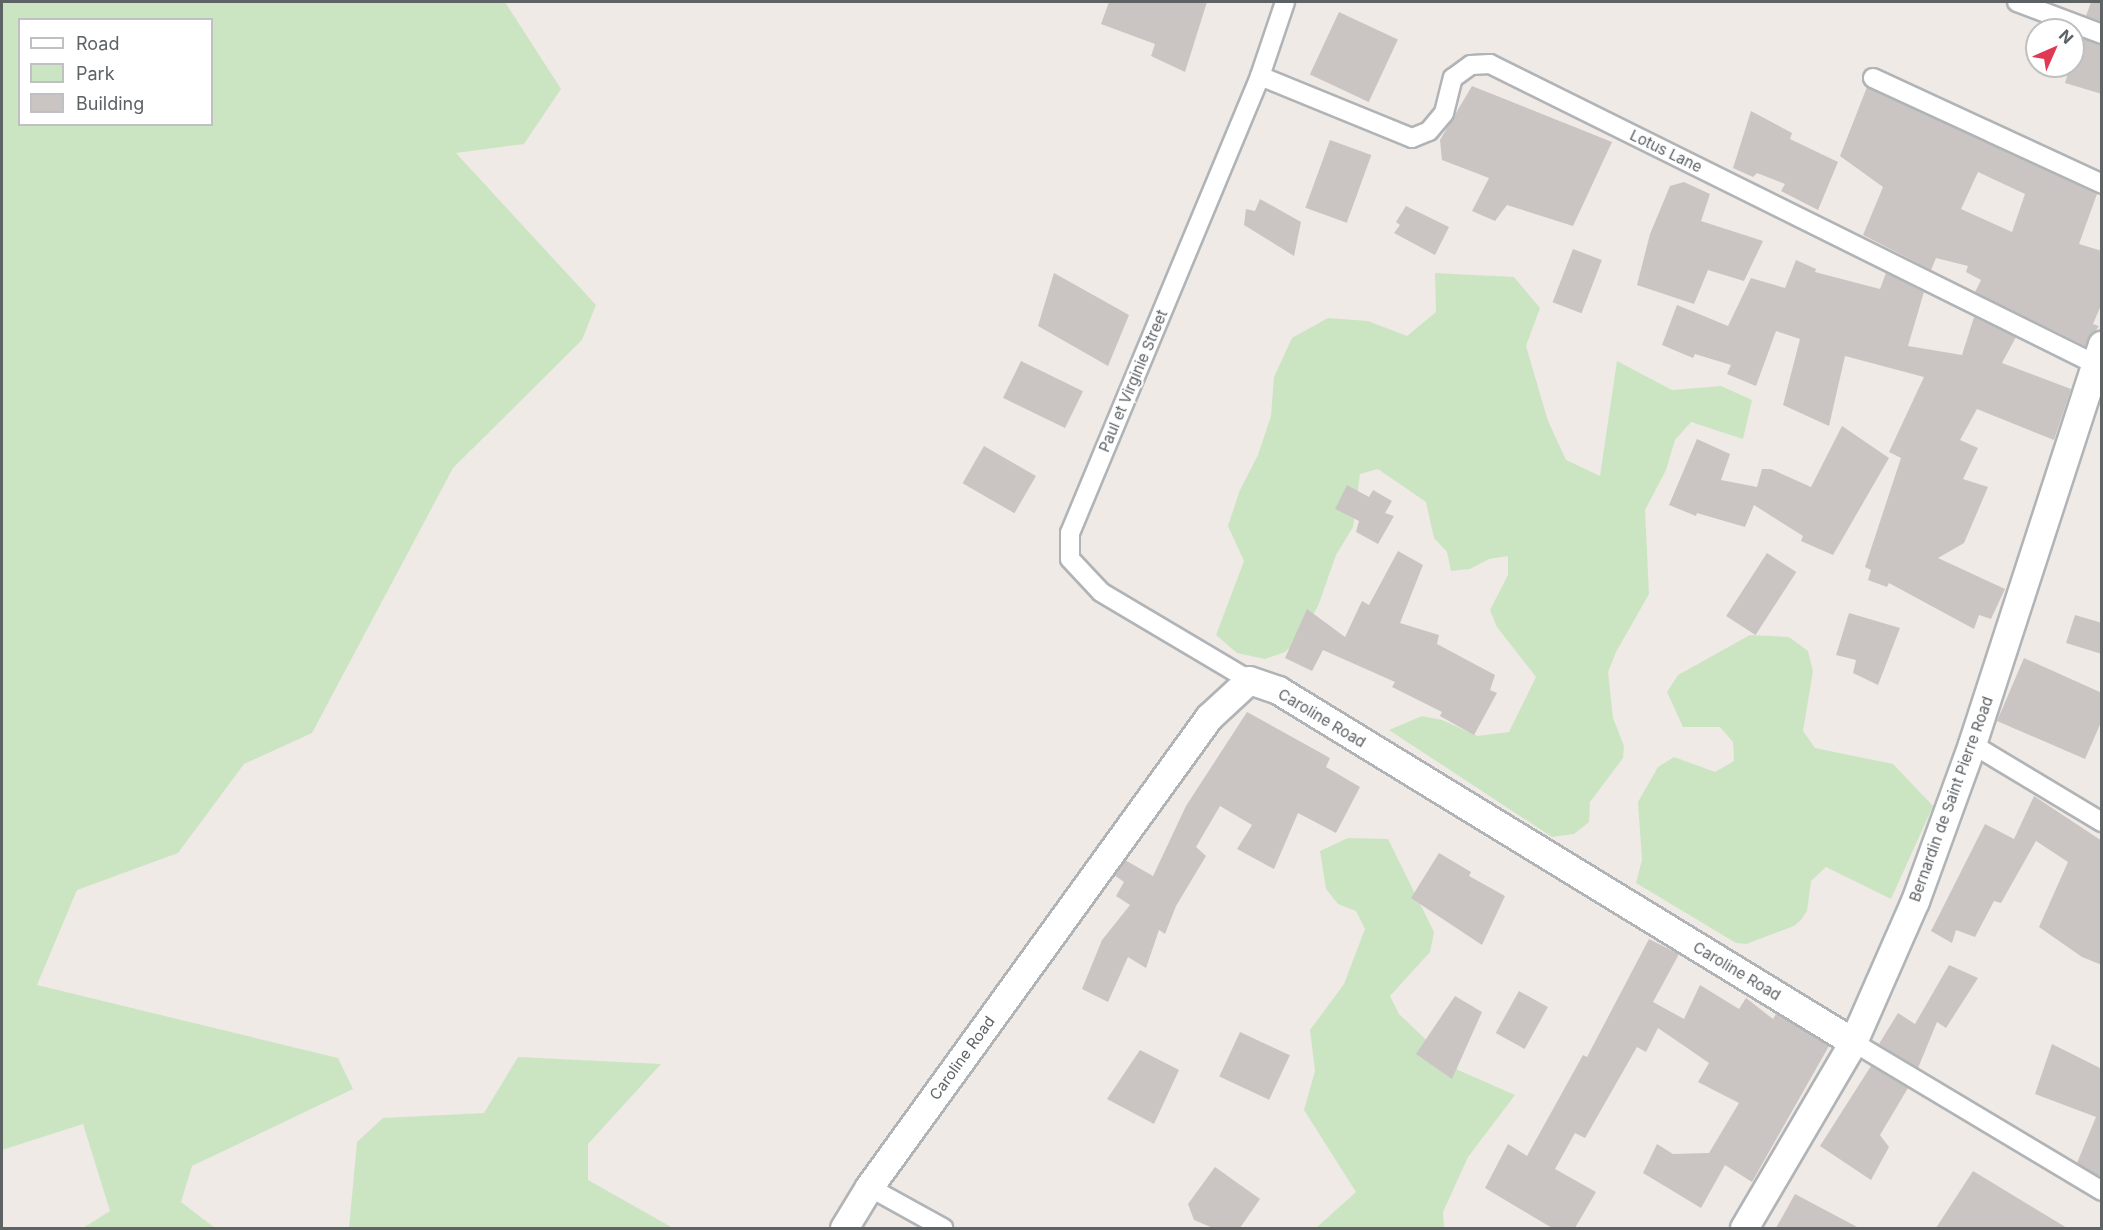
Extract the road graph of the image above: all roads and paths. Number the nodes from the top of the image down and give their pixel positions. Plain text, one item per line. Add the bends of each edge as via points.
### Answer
1 (1286, 2) edge
2 (2017, 2) edge
3 (2102, 34) edge
4 (1260, 76) junction
5 (1873, 78) dead end
6 (2102, 184) edge
7 (2098, 354) edge
8 (1249, 680) junction
9 (1972, 744) junction
10 (2102, 822) edge
11 (1853, 1042) junction
12 (869, 1187) junction
13 (2102, 1191) edge
14 (844, 1228) edge
15 (943, 1228) edge
16 (1744, 1228) edge

1 - 4 street, Paul et Virginie Street
2 - 3 street
4 - 7 street, Lotus Lane via 1412,138 1429,131 1444,113 1453,78 1471,65 1490,64
4 - 8 street, Paul et Virginie Street via 1070,533 1070,559 1101,592
5 - 6 street
7 - 9 main road, Bernardin de Saint Pierre Road
8 - 11 main road, Caroline Road via 1278,690
8 - 12 main road, Caroline Road via 1209,717
9 - 10 street
9 - 11 main road, Bernardin de Saint Pierre Road via 1915,901
11 - 13 street
11 - 16 main road, Bernardin de Saint Pierre Road
12 - 14 main road, Caroline Road
12 - 15 street

